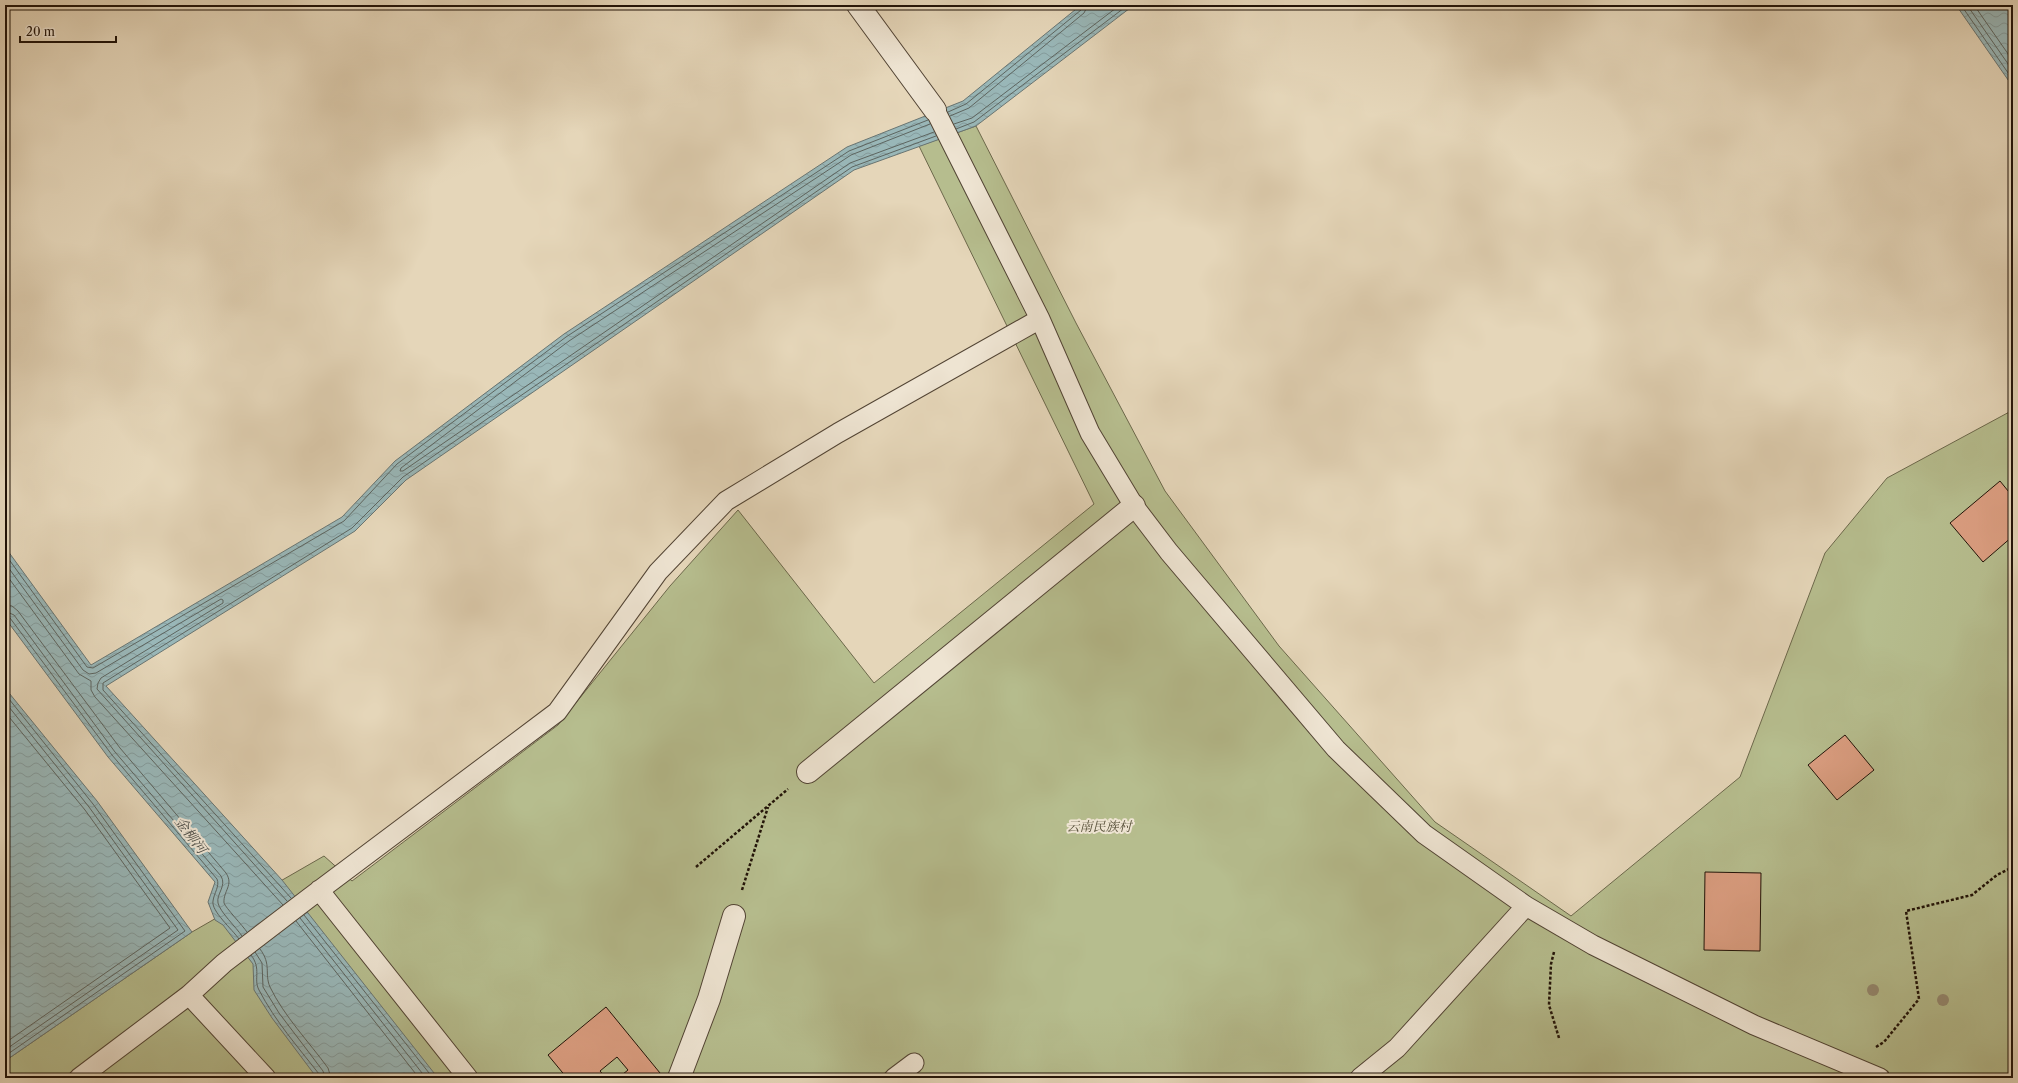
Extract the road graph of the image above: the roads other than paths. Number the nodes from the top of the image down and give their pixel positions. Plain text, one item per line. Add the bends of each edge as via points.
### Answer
1 (858, 5) edge
2 (935, 110) joint
3 (1040, 319) junction
4 (1134, 506) junction
5 (808, 772) road end
6 (314, 894) junction
7 (1526, 906) junction
8 (734, 916) road end
9 (189, 995) junction
10 (914, 1063) dead end
11 (79, 1078) edge
12 (266, 1078) edge
13 (468, 1078) edge
14 (679, 1078) edge
15 (894, 1078) edge
16 (1360, 1078) edge
17 (1880, 1078) edge

1 - 2 street
2 - 3 lane
3 - 4 lane via 1090,433
3 - 6 lane via 838,433 726,501 658,572 557,712
4 - 5 street
4 - 7 lane via 1336,749 1424,834
6 - 9 lane via 224,964
6 - 13 lane
7 - 16 lane via 1397,1048
7 - 17 lane via 1593,945 1754,1025
8 - 14 street via 709,999
9 - 11 lane
9 - 12 lane
10 - 15 lane

